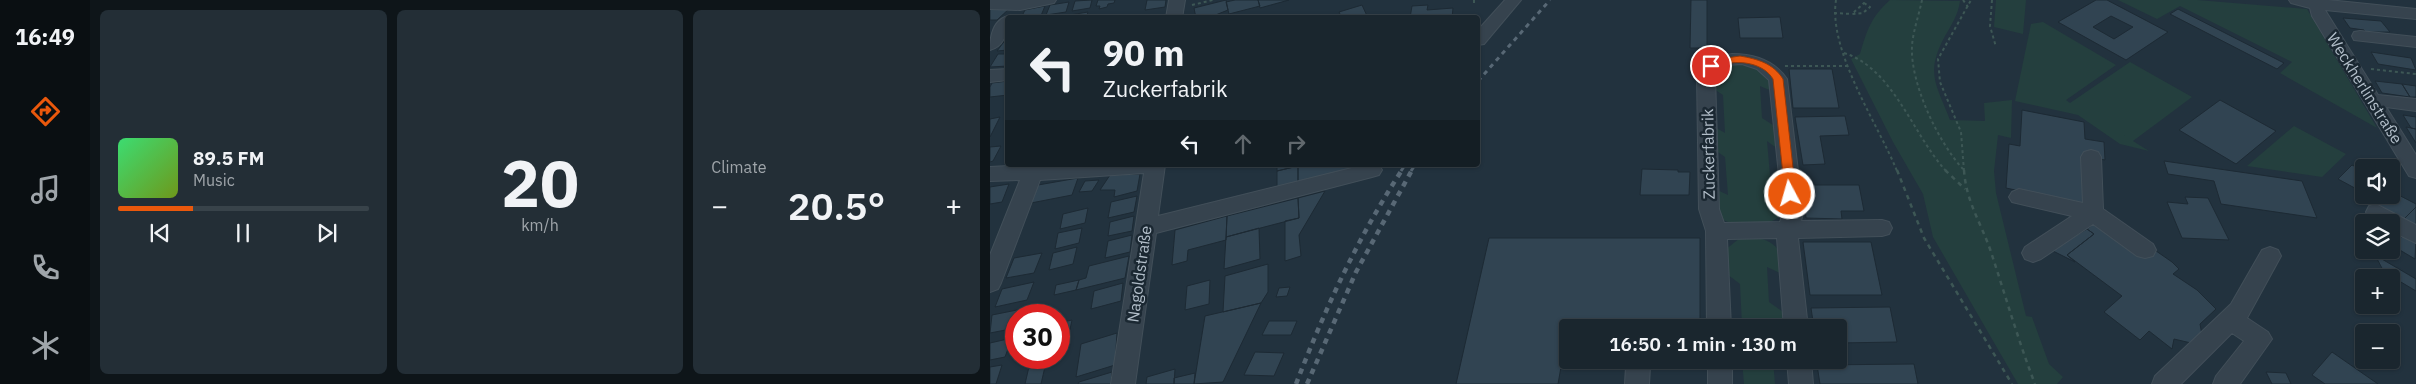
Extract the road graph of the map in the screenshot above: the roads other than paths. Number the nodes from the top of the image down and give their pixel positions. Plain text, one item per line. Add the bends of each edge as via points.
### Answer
1 (1048, 0) edge
2 (1513, 0) edge
3 (2297, 0) edge
4 (2407, 0) edge
5 (990, 4) edge
6 (2319, 6) junction
7 (1018, 8) edge
8 (2416, 14) edge
9 (1005, 25) edge
10 (2360, 36) dead end
11 (1480, 38) edge
12 (2416, 42) edge
13 (990, 45) edge
14 (1005, 74) edge
15 (990, 76) edge
16 (2373, 100) junction
17 (2416, 105) edge
18 (2091, 157) dead end
19 (1094, 167) edge
20 (1154, 167) edge
21 (1034, 169) edge
22 (1372, 170) dead end
23 (2416, 171) edge
24 (990, 174) edge
25 (2019, 197) dead end
26 (2376, 212) dead end
27 (2093, 213) junction
28 (1146, 227) junction
29 (1882, 228) dead end
30 (1787, 230) junction
31 (1716, 231) junction
32 (2416, 235) edge
33 (2145, 250) dead end
34 (2033, 253) dead end
35 (2270, 256) dead end
36 (990, 282) edge
37 (2231, 318) junction
38 (1719, 319) edge
39 (1795, 319) edge
40 (1720, 369) edge
41 (1800, 369) edge
42 (2231, 382) edge
43 (1123, 384) edge
44 (1720, 384) edge
45 (1801, 384) edge
46 (2164, 384) edge

1 - 7 street
2 - 11 street
3 - 6 street
4 - 8 street
5 - 7 street
6 - 8 street
6 - 16 street, Weckherlinstraße via 2320,16
9 - 13 street
10 - 12 street
14 - 15 street
16 - 17 street
16 - 23 street, Weckherlinstraße
18 - 27 street
19 - 21 street
20 - 28 street, Nagoldstraße
21 - 24 street
21 - 36 street
22 - 28 street
25 - 27 street
26 - 32 street
27 - 33 street
27 - 34 street
28 - 43 street, Nagoldstraße
29 - 30 street
30 - 31 street
30 - 31 street, Zuckerfabrik via 1793,213 1778,79 1766,66 1740,59 1711,66 1706,75 1709,209
30 - 39 street
31 - 38 street, Zuckerfabrik
35 - 37 street via 2239,311
37 - 42 street via 2260,339
37 - 46 street
40 - 44 street
41 - 45 street

